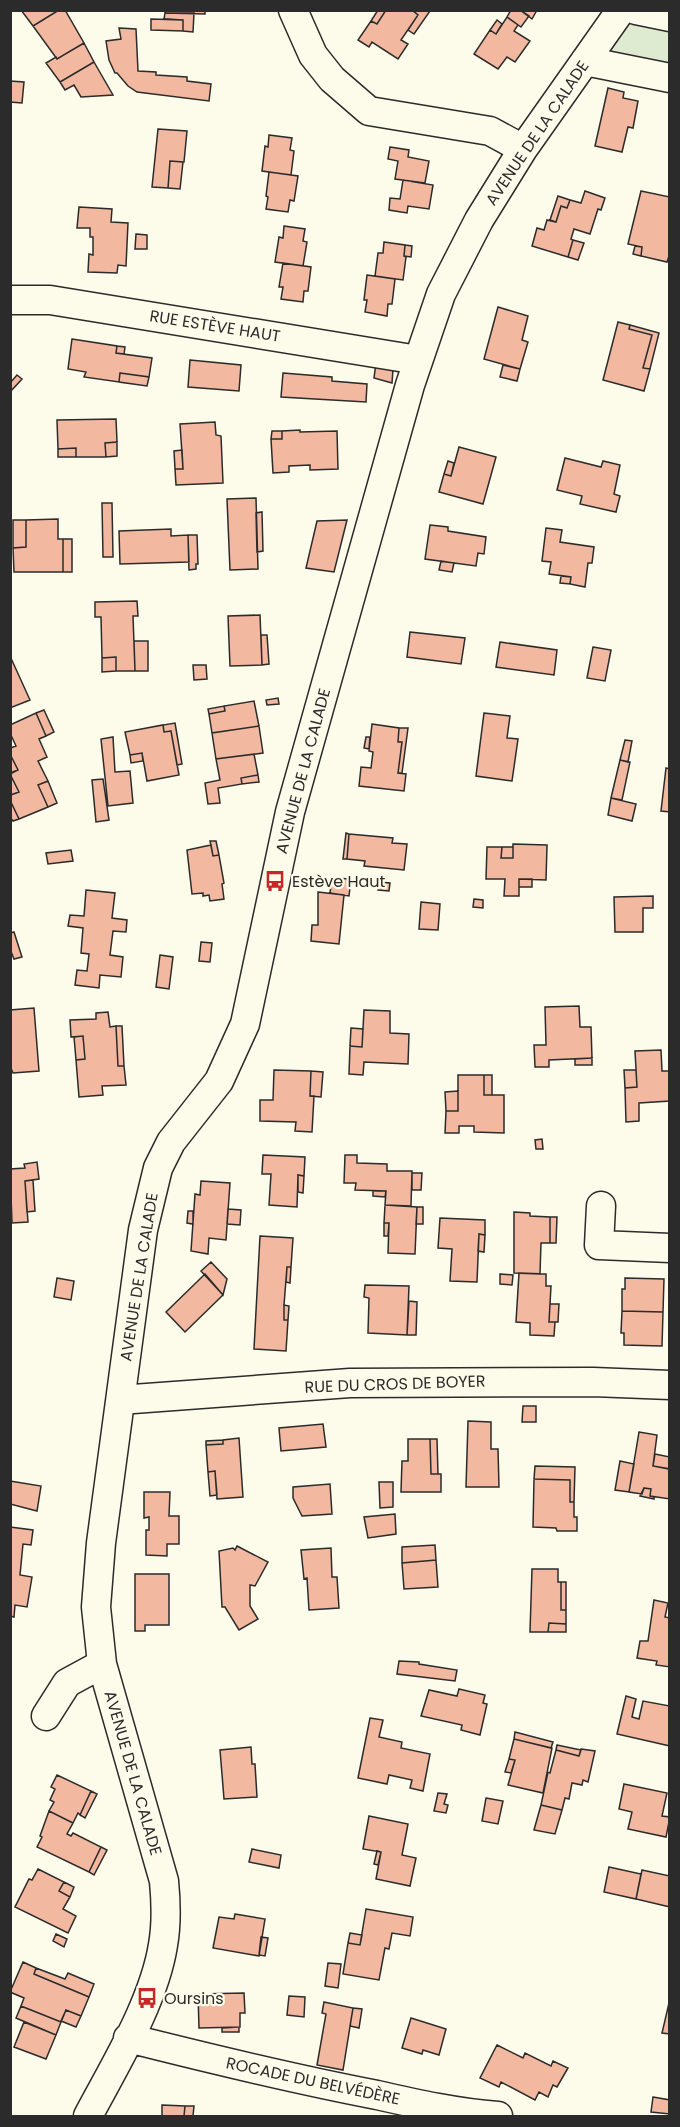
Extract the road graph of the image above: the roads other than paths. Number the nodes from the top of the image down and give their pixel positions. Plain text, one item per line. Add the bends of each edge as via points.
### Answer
1 (293, 10) edge
2 (621, 10) edge
3 (636, 10) edge
4 (669, 17) edge
5 (585, 61) junction
6 (669, 78) edge
7 (523, 149) junction
8 (10, 300) edge
9 (418, 360) junction
10 (601, 1206) dead end
11 (669, 1248) edge
12 (669, 1385) edge
13 (121, 1397) junction
14 (102, 1664) junction
15 (46, 1716) dead end
16 (129, 2038) junction
17 (88, 2116) edge
18 (498, 2116) edge

1 - 7 street via 314,55 332,79 369,111 490,131
2 - 5 street, AVENUE DE LA CALADE
3 - 4 street
5 - 6 street
5 - 7 street, AVENUE DE LA CALADE
7 - 9 street, AVENUE DE LA CALADE via 479,220 441,294
8 - 9 street, RUE ESTÈVE HAUT via 50,300
9 - 13 street, AVENUE DE LA CALADE via 290,812 245,1024 219,1081 171,1142 151,1189
10 - 11 street via 599,1245
12 - 13 street, RUE DU CROS DE BOYER via 350,1383
13 - 14 street, AVENUE DE LA CALADE via 96,1607
14 - 15 street via 67,1683
14 - 16 street, AVENUE DE LA CALADE via 164,1881 163,1945 151,1989
16 - 17 street, AVENUE DE LA CALADE
16 - 18 street, ROCADE DU BELVÉDÈRE via 341,2088

